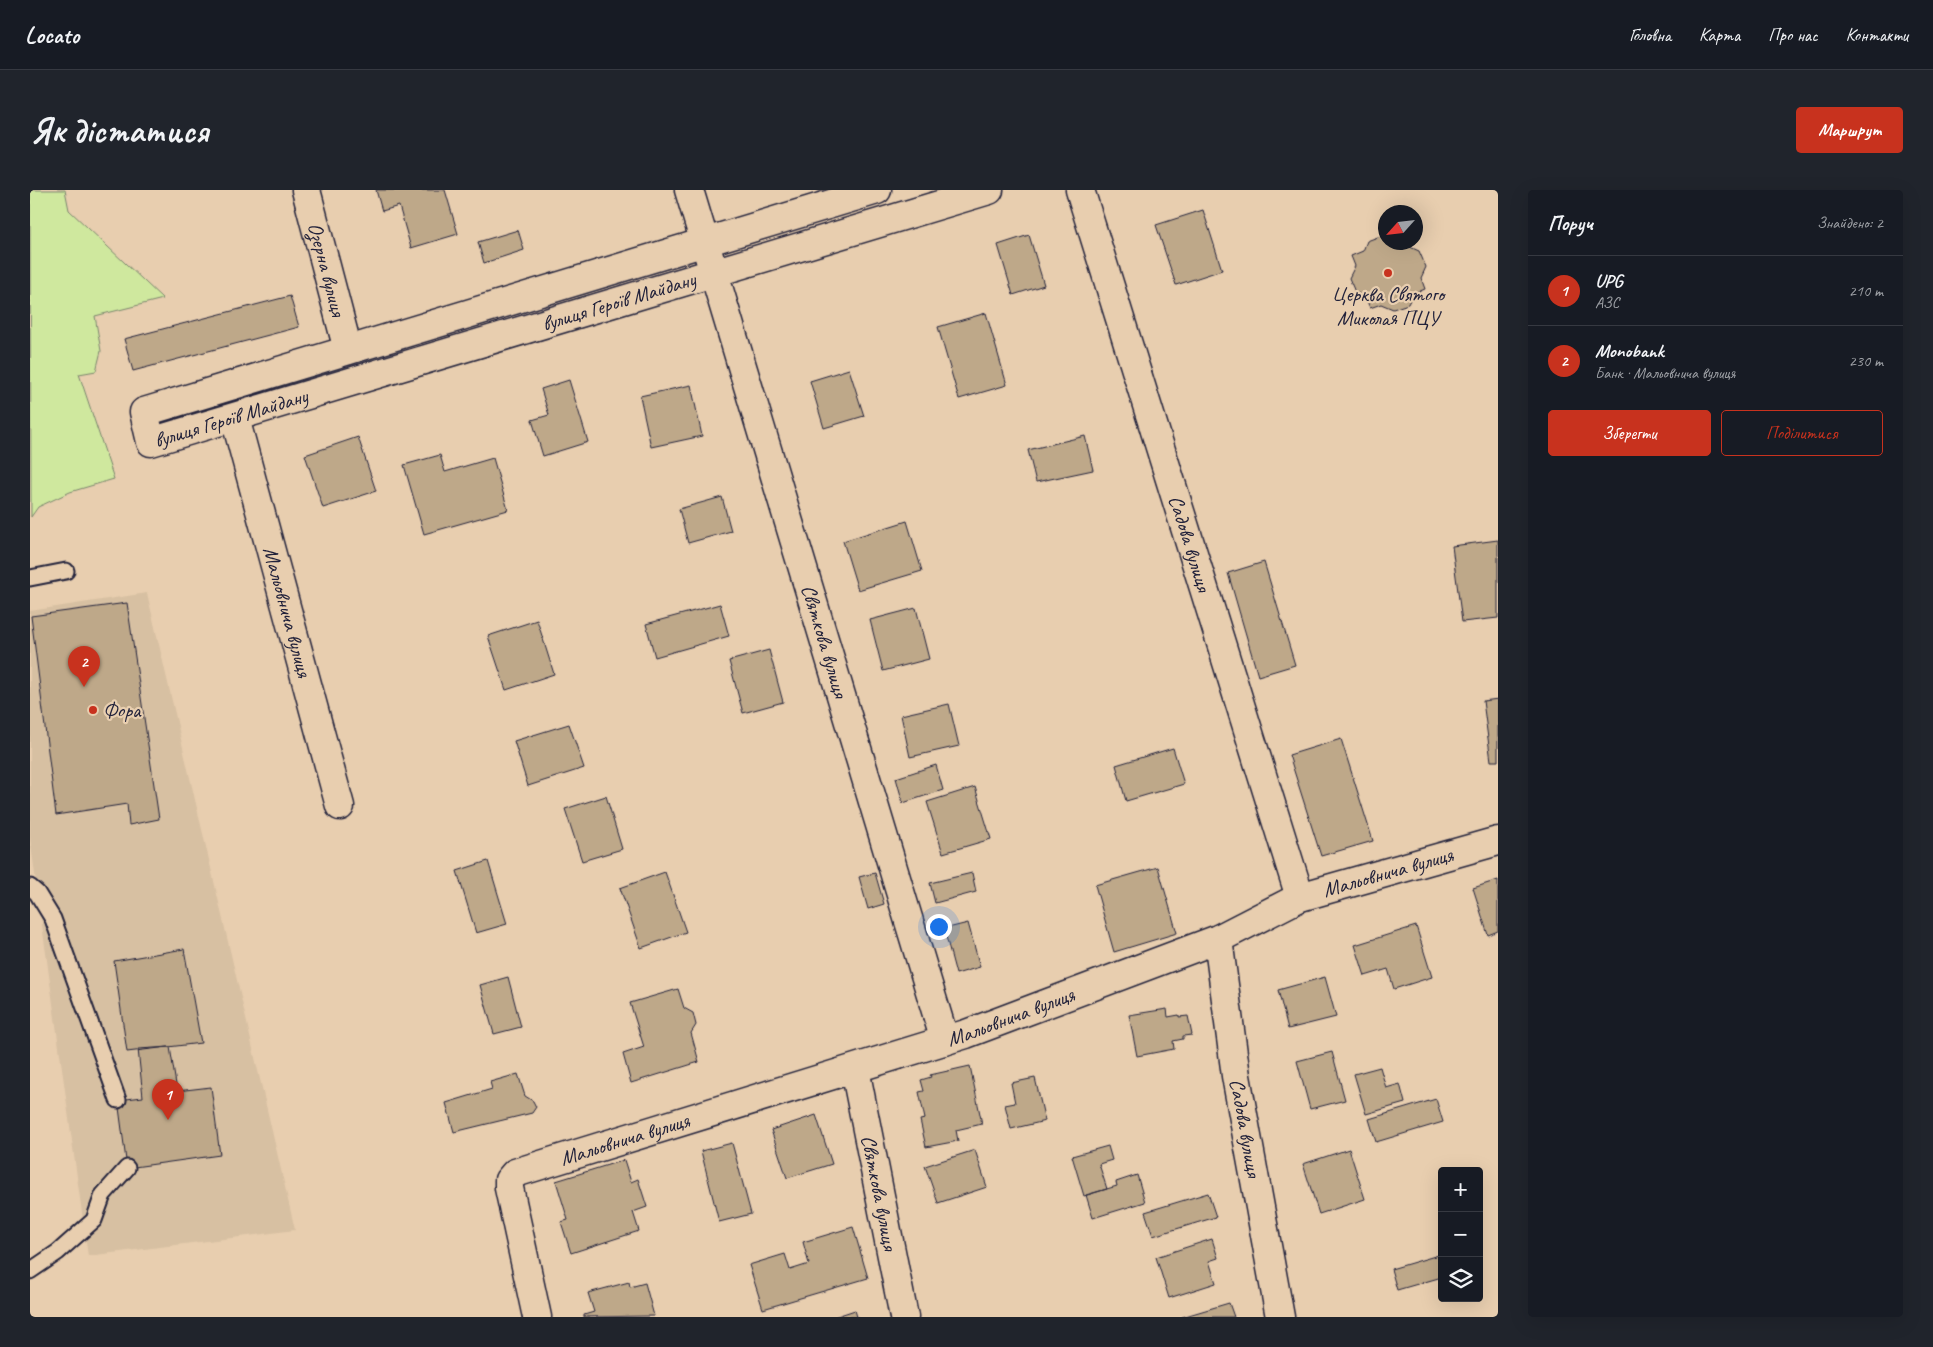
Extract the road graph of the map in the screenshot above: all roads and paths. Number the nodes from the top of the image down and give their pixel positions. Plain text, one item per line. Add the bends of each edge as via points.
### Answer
1 (306, 190) edge
2 (689, 190) edge
3 (877, 190) edge
4 (988, 190) edge
5 (1080, 190) edge
6 (704, 242) junction
7 (713, 272) junction
8 (348, 350) junction
9 (235, 418) junction
10 (66, 571) dead end
11 (30, 578) edge
12 (340, 806) dead end
13 (1498, 841) edge
14 (30, 887) edge
15 (1300, 898) junction
16 (1218, 939) junction
17 (945, 1040) junction
18 (855, 1069) junction
19 (118, 1100) dead end
20 (127, 1168) dead end
21 (30, 1271) edge
22 (537, 1317) edge
23 (904, 1317) edge
24 (1280, 1317) edge

1 - 8 street, Озерна вулиця
2 - 6 street, Святкова вулиця
3 - 6 street, вулиця Героїв Майдану
4 - 7 street, вулиця Героїв Майдану
5 - 15 street, Садова вулиця
6 - 7 street, Святкова вулиця
6 - 8 street, вулиця Героїв Майдану
7 - 9 street, вулиця Героїв Майдану
7 - 17 street, Святкова вулиця
8 - 9 street, вулиця Героїв Майдану via 144,412 151,442
9 - 12 street, Мальовнича вулиця
10 - 11 lane
13 - 15 street, Мальовнича вулиця
14 - 19 lane via 38,893 53,919
15 - 16 street, Мальовнича вулиця
16 - 17 street, Мальовнича вулиця
16 - 24 street, Садова вулиця via 1236,1076
17 - 18 street, Мальовнича вулиця
18 - 22 street, Мальовнича вулиця via 515,1173 509,1180 509,1188
18 - 23 street, Святкова вулиця
20 - 21 lane via 103,1195 94,1220 58,1252

